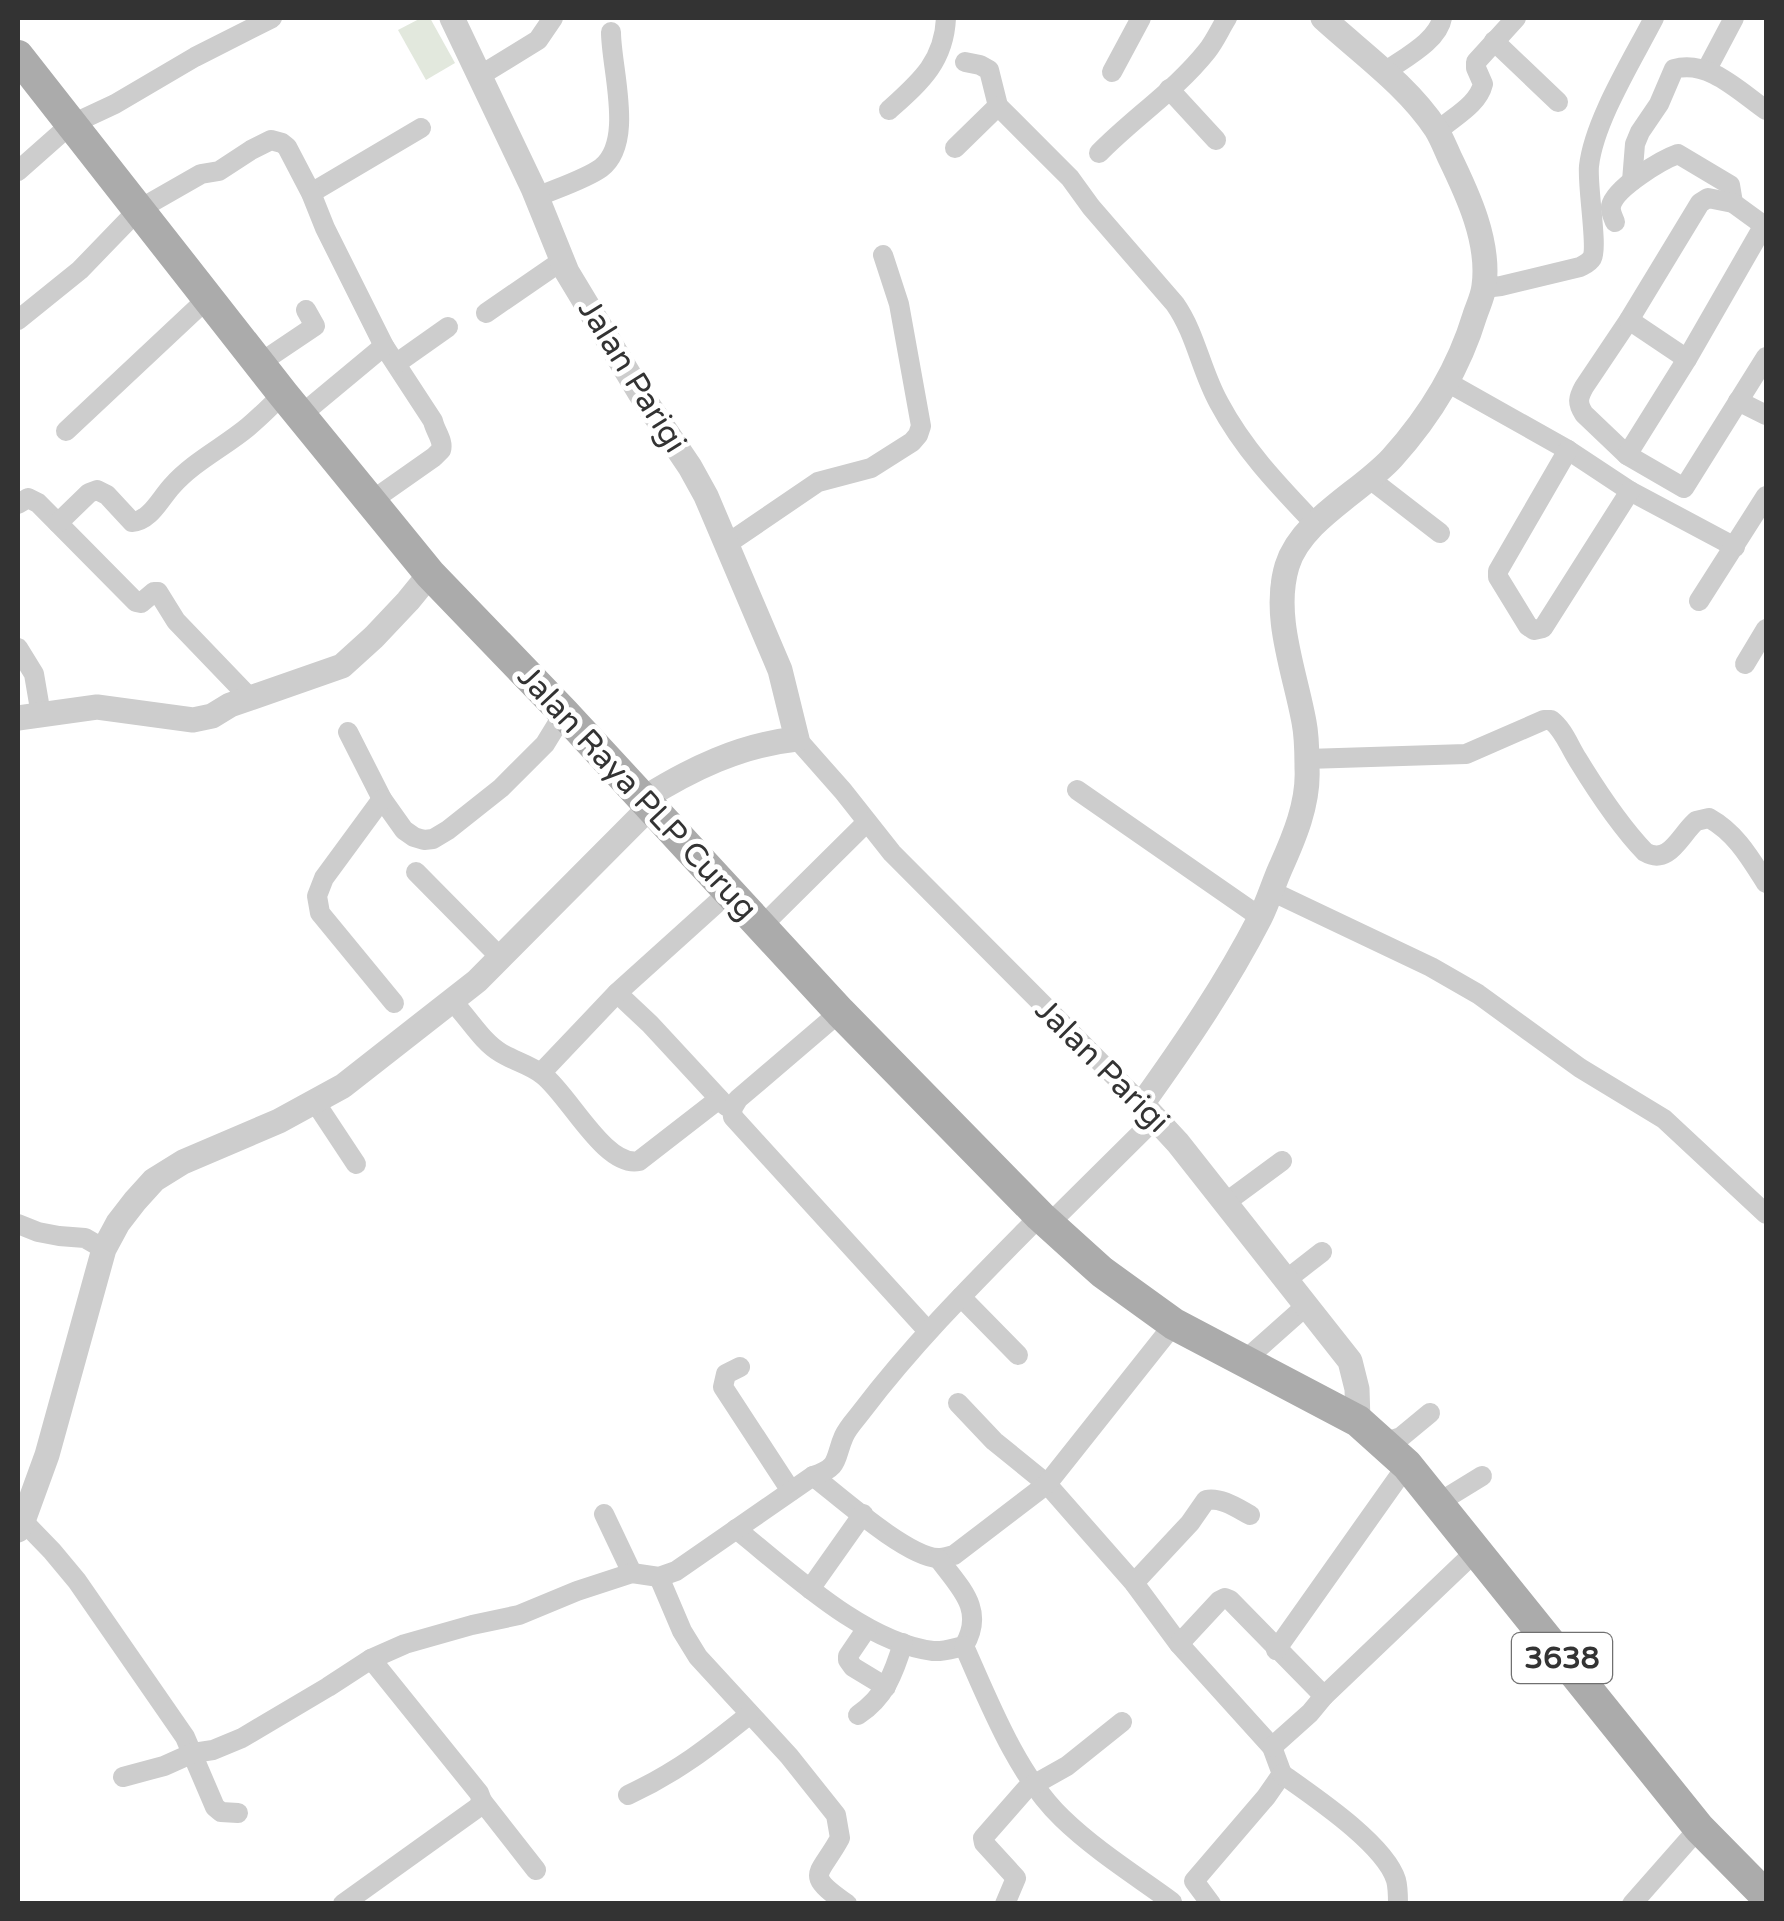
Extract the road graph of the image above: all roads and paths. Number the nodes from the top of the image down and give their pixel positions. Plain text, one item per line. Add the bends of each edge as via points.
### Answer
1 (272, 18) edge
2 (452, 18) edge
3 (553, 18) edge
4 (946, 18) edge
5 (1140, 18) edge
6 (1227, 18) edge
7 (1322, 18) edge
8 (1442, 18) edge
9 (1516, 18) edge
10 (1654, 18) edge
11 (1734, 18) edge
12 (612, 32) dead end
13 (1494, 41) junction
14 (18, 56) edge
15 (965, 62) dead end
16 (1706, 69) junction
17 (1112, 72) dead end
18 (1385, 72) junction
19 (482, 76) junction
20 (1169, 89) junction
21 (1558, 102) dead end
22 (998, 106) junction
23 (889, 110) dead end
24 (1766, 110) edge
25 (70, 124) junction
26 (421, 128) dead end
27 (1438, 131) junction
28 (1640, 132) junction
29 (1216, 140) dead end
30 (955, 148) dead end
31 (1098, 153) dead end
32 (1678, 154) junction
33 (18, 171) edge
34 (1632, 181) junction
35 (312, 193) junction
36 (537, 197) junction
37 (1734, 203) junction
38 (138, 210) junction
39 (1614, 222) dead end
40 (1765, 226) edge
41 (883, 255) dead end
42 (563, 260) junction
43 (1484, 288) junction
44 (209, 297) junction
45 (306, 310) dead end
46 (486, 313) dead end
47 (18, 320) edge
48 (1628, 320) junction
49 (448, 326) dead end
50 (390, 354) junction
51 (1766, 357) edge
52 (1686, 359) junction
53 (260, 363) junction
54 (1447, 382) junction
55 (1738, 401) junction
56 (292, 404) junction
57 (1766, 415) edge
58 (66, 431) dead end
59 (1568, 450) junction
60 (1627, 456) junction
61 (1370, 479) junction
62 (1630, 492) junction
63 (1766, 496) edge
64 (370, 502) junction
65 (18, 504) edge
66 (58, 523) junction
67 (1315, 524) junction
68 (1440, 532) dead end
69 (727, 544) junction
70 (1735, 546) junction
71 (430, 574) junction
72 (1699, 602) dead end
73 (1766, 630) edge
74 (18, 648) edge
75 (1745, 664) dead end
76 (250, 698) junction
77 (564, 713) junction
78 (29, 716) edge
79 (348, 732) dead end
80 (797, 739) junction
81 (1307, 758) junction
82 (1077, 790) dead end
83 (382, 799) junction
84 (646, 803) junction
85 (867, 822) junction
86 (416, 872) dead end
87 (1766, 882) edge
88 (1271, 891) junction
89 (729, 892) junction
90 (1260, 916) junction
91 (761, 927) junction
92 (501, 958) junction
93 (617, 993) junction
94 (452, 1001) junction
95 (394, 1003) dead end
96 (840, 1012) junction
97 (541, 1073) junction
98 (315, 1102) junction
99 (725, 1105) junction
100 (1149, 1111) junction
101 (1282, 1161) dead end
102 (356, 1164) dead end
103 (1225, 1203) junction
104 (1766, 1214) edge
105 (1044, 1220) junction
106 (18, 1224) edge
107 (104, 1249) junction
108 (1322, 1252) dead end
109 (1286, 1280) junction
110 (961, 1297) junction
111 (1306, 1305) junction
112 (1174, 1324) junction
113 (927, 1330) junction
114 (1018, 1356) dead end
115 (1244, 1360) junction
116 (740, 1367) dead end
117 (958, 1403) dead end
118 (1430, 1412) dead end
119 (1358, 1421) junction
120 (1395, 1454) junction
121 (813, 1476) junction
122 (1482, 1476) dead end
123 (1046, 1484) junction
124 (791, 1491) junction
125 (1438, 1503) junction
126 (604, 1514) dead end
127 (863, 1514) junction
128 (1250, 1514) dead end
129 (20, 1526) edge
130 (736, 1529) junction
131 (1476, 1550) junction
132 (938, 1558) junction
133 (632, 1573) junction
134 (659, 1577) junction
135 (1134, 1583) junction
136 (810, 1588) junction
137 (866, 1628) junction
138 (903, 1643) junction
139 (1179, 1644) junction
140 (964, 1646) junction
141 (1276, 1650) junction
142 (371, 1659) junction
143 (886, 1688) junction
144 (1324, 1696) junction
145 (750, 1714) junction
146 (858, 1715) dead end
147 (1122, 1722) dead end
148 (1272, 1747) junction
149 (193, 1753) junction
150 (1282, 1774) junction
151 (123, 1777) dead end
152 (1034, 1784) junction
153 (628, 1794) dead end
154 (482, 1801) junction
155 (238, 1814) dead end
156 (1700, 1828) junction
157 (536, 1870) dead end
158 (1194, 1881) junction
159 (1766, 1896) edge
160 (1396, 1902) edge
161 (1171, 1903) edge
162 (343, 1904) edge
163 (847, 1904) edge
164 (1005, 1904) edge
165 (1210, 1904) edge
166 (1632, 1904) edge

1 - 25 street
2 - 19 street, Jalan Parigi
3 - 19 street via 538,40
4 - 23 street via 944,45 930,70
5 - 17 street
6 - 20 street via 1209,49
7 - 18 street
8 - 18 street via 1435,34
9 - 13 street
10 - 43 street via 1595,134 1590,262
11 - 16 street
12 - 36 street via 619,118 613,155 596,171
13 - 21 street
13 - 27 street via 1476,62 1480,93
14 - 25 main road, Jalan Raya PLP Curug
15 - 22 street via 989,70
16 - 24 street
16 - 28 street via 1674,69
18 - 27 street
19 - 36 street, Jalan Parigi
20 - 29 street
20 - 31 street
22 - 30 street
22 - 67 street via 1070,178 1175,304 1245,447
25 - 33 street
25 - 38 main road, Jalan Raya PLP Curug
26 - 35 street
27 - 43 street via 1481,237
28 - 32 street
28 - 34 street
32 - 34 street
32 - 37 street via 1730,185
34 - 39 street via 1612,203
35 - 38 street via 286,147 271,140
35 - 50 street
36 - 42 street, Jalan Parigi
37 - 40 street
37 - 48 street via 1700,203
38 - 44 main road, Jalan Raya PLP Curug
38 - 47 street via 80,270
40 - 52 street
41 - 69 street via 899,304 918,435 871,468 818,482
42 - 46 street
42 - 69 street, Jalan Parigi via 690,467
43 - 54 street
44 - 53 main road, Jalan Raya PLP Curug
44 - 58 street
45 - 53 street via 315,326
48 - 52 street
48 - 60 street via 1578,405
49 - 50 street
50 - 56 street
50 - 64 street via 442,446
51 - 55 street
52 - 60 street
53 - 56 main road, Jalan Raya PLP Curug
54 - 59 street
54 - 61 street
55 - 57 street
55 - 60 street via 1684,488
56 - 64 main road, Jalan Raya PLP Curug
56 - 66 street via 248,427 172,485 138,522 96,490
59 - 62 street
59 - 62 street via 1498,571 1528,626 1543,628
61 - 67 street
61 - 68 street
62 - 70 street
63 - 70 street
64 - 71 main road, Jalan Raya PLP Curug
65 - 66 street via 33,499
66 - 76 street via 136,602 158,592 176,621
67 - 81 street via 1288,562 1282,600
69 - 80 street, Jalan Parigi via 780,670
70 - 72 street
71 - 76 street via 342,666
71 - 77 main road, Jalan Raya PLP Curug
73 - 75 street
74 - 78 street via 34,674
76 - 78 street via 193,720 96,707
77 - 83 street via 545,744 501,788 433,838 404,830
77 - 84 main road, Jalan Raya PLP Curug
79 - 83 street
80 - 84 street via 707,763
80 - 85 street, Jalan Parigi
81 - 87 street via 1466,754 1551,720 1645,852 1666,854 1692,824 1710,818 1744,847
81 - 88 street via 1302,811
82 - 90 street
83 - 95 street via 316,898 320,913
84 - 89 main road, Jalan Raya PLP Curug
84 - 92 street
85 - 91 street
85 - 100 street, Jalan Parigi
86 - 92 street
88 - 90 street
88 - 104 street via 1478,994 1664,1119
89 - 91 main road, Jalan Raya PLP Curug
89 - 93 street
90 - 100 street
91 - 96 main road, Jalan Raya PLP Curug
92 - 94 street
93 - 97 street
93 - 99 street
94 - 97 street via 487,1042
94 - 98 street
96 - 99 street
96 - 105 main road, Jalan Raya PLP Curug
97 - 99 street via 605,1148 627,1162 640,1161
98 - 102 street
98 - 107 street via 154,1180
99 - 113 street
100 - 103 street, Jalan Parigi
100 - 105 street
101 - 103 street
103 - 109 street, Jalan Parigi
105 - 110 street
105 - 112 main road, Jalan Raya PLP Curug
106 - 107 street
107 - 129 street
108 - 109 street
109 - 111 street, Jalan Parigi
110 - 113 street
110 - 114 street
111 - 115 street
111 - 119 street, Jalan Parigi via 1350,1361
112 - 115 main road, Jalan Raya PLP Curug
112 - 123 street
113 - 121 street via 844,1435 833,1466
115 - 119 main road, Jalan Raya PLP Curug
116 - 124 street via 726,1374 723,1386
117 - 123 street
118 - 120 street via 1401,1437
119 - 120 main road, 3638
120 - 125 main road, 3638
120 - 141 street
121 - 124 street
121 - 127 street
122 - 125 street
123 - 132 street via 954,1555
123 - 135 street
124 - 130 street
125 - 131 main road, 3638
126 - 133 street
127 - 132 street via 899,1542
127 - 136 street
128 - 135 street via 1206,1500
129 - 149 street via 77,1581
130 - 134 street
130 - 136 street
131 - 144 street
131 - 156 main road, 3638
132 - 140 street via 970,1601 974,1618
133 - 134 street
133 - 142 street
134 - 145 street via 698,1657
135 - 139 street
136 - 137 street
137 - 138 street
137 - 143 street via 848,1660
138 - 140 street via 931,1651
138 - 143 street
139 - 141 street via 1225,1598
139 - 148 street
140 - 152 street
141 - 144 street
142 - 149 street via 242,1738
142 - 154 street
143 - 146 street
144 - 148 street
145 - 153 street via 692,1760
145 - 163 street via 836,1815 840,1838 819,1878
147 - 152 street
148 - 150 street
149 - 151 street
149 - 155 street via 215,1807
150 - 158 street
150 - 160 street via 1336,1812 1390,1867
152 - 161 street via 1060,1817
152 - 164 street via 984,1838 1016,1878
154 - 157 street
154 - 162 street
156 - 159 main road, 3638
156 - 166 street
158 - 161 street
158 - 165 street

